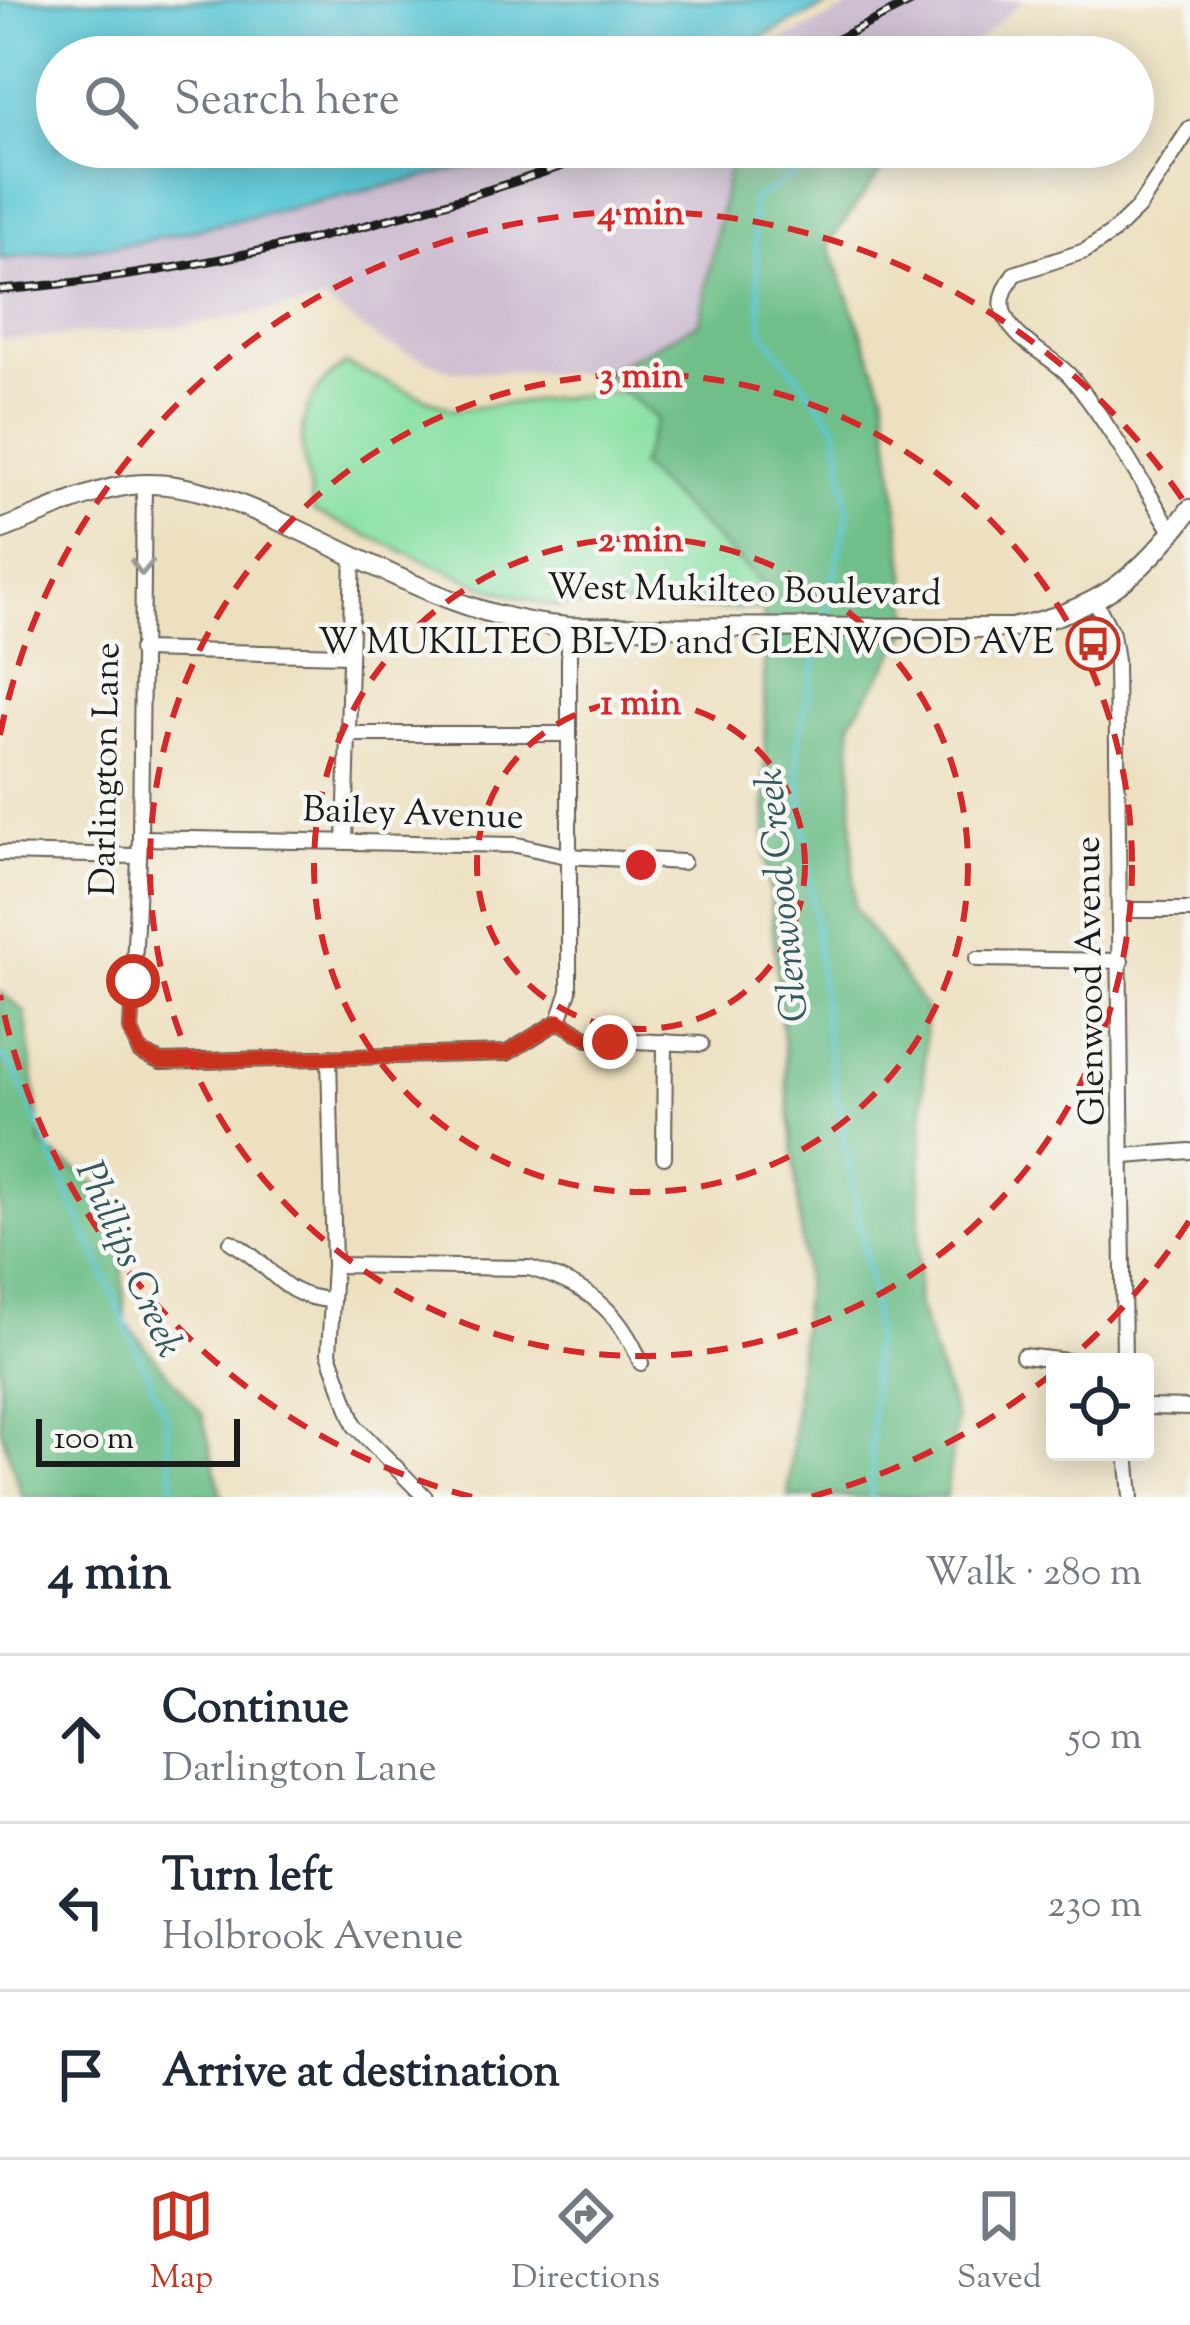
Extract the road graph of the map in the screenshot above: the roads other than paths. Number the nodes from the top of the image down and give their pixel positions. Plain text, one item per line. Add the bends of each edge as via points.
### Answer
1 (1190, 128) edge
2 (144, 484) junction
3 (1190, 509) edge
4 (0, 530) edge
5 (1173, 533) junction
6 (353, 555) junction
7 (1096, 603) junction
8 (569, 627) junction
9 (140, 650) junction
10 (348, 655) junction
11 (346, 734) junction
12 (568, 734) junction
13 (140, 838) junction
14 (345, 840) junction
15 (0, 853) edge
16 (135, 856) junction
17 (566, 856) junction
18 (682, 862) dead end
19 (1120, 910) junction
20 (1190, 910) edge
21 (976, 959) dead end
22 (1121, 961) junction
23 (559, 1021) junction
24 (665, 1042) junction
25 (701, 1043) dead end
26 (329, 1057) junction
27 (1190, 1151) edge
28 (664, 1156) dead end
29 (1125, 1156) junction
30 (231, 1242) dead end
31 (334, 1264) junction
32 (332, 1300) junction
33 (1124, 1353) edge
34 (1023, 1356) dead end
35 (1046, 1359) edge
36 (641, 1363) dead end
37 (1154, 1406) edge
38 (1190, 1408) edge
39 (1128, 1461) edge
40 (425, 1497) edge
41 (1131, 1497) edge

1 - 5 street via 1138,208 1085,251 1014,274 1002,312 1017,335 1071,378
2 - 4 main road, West Mukilteo Boulevard
2 - 6 main road, West Mukilteo Boulevard via 204,492
2 -> 9 street, Darlington Lane
3 - 5 main road, West Mukilteo Boulevard
5 - 7 main road, West Mukilteo Boulevard
6 - 8 main road, West Mukilteo Boulevard via 494,616
6 - 10 street
7 - 8 main road, West Mukilteo Boulevard via 1011,628
7 - 19 street, Glenwood Avenue via 1116,661
8 - 12 street
9 - 10 street
9 - 13 street, Darlington Lane
10 - 11 street
11 - 12 street
11 - 14 street
12 - 17 street
13 - 14 street, Bailey Avenue
13 - 16 street, Darlington Lane
14 - 17 street, Bailey Avenue via 517,845
15 - 16 street
16 - 26 street, Darlington Lane via 131,1031 140,1052 161,1062
17 - 18 street, Bailey Avenue
17 - 23 street via 569,991
19 - 20 street
19 - 22 street, Glenwood Avenue
21 - 22 street
22 - 29 street, Glenwood Avenue
23 - 24 street via 588,1039
23 - 26 street via 507,1053
24 - 25 street
24 - 28 street
26 - 31 street
27 - 29 street
29 - 33 street, Glenwood Avenue
30 - 32 street via 255,1255 281,1286
31 - 32 street
31 - 36 street via 529,1268 557,1276 603,1302
32 - 40 street via 328,1354 338,1391 355,1426
34 - 35 street
37 - 38 street
39 - 41 street

